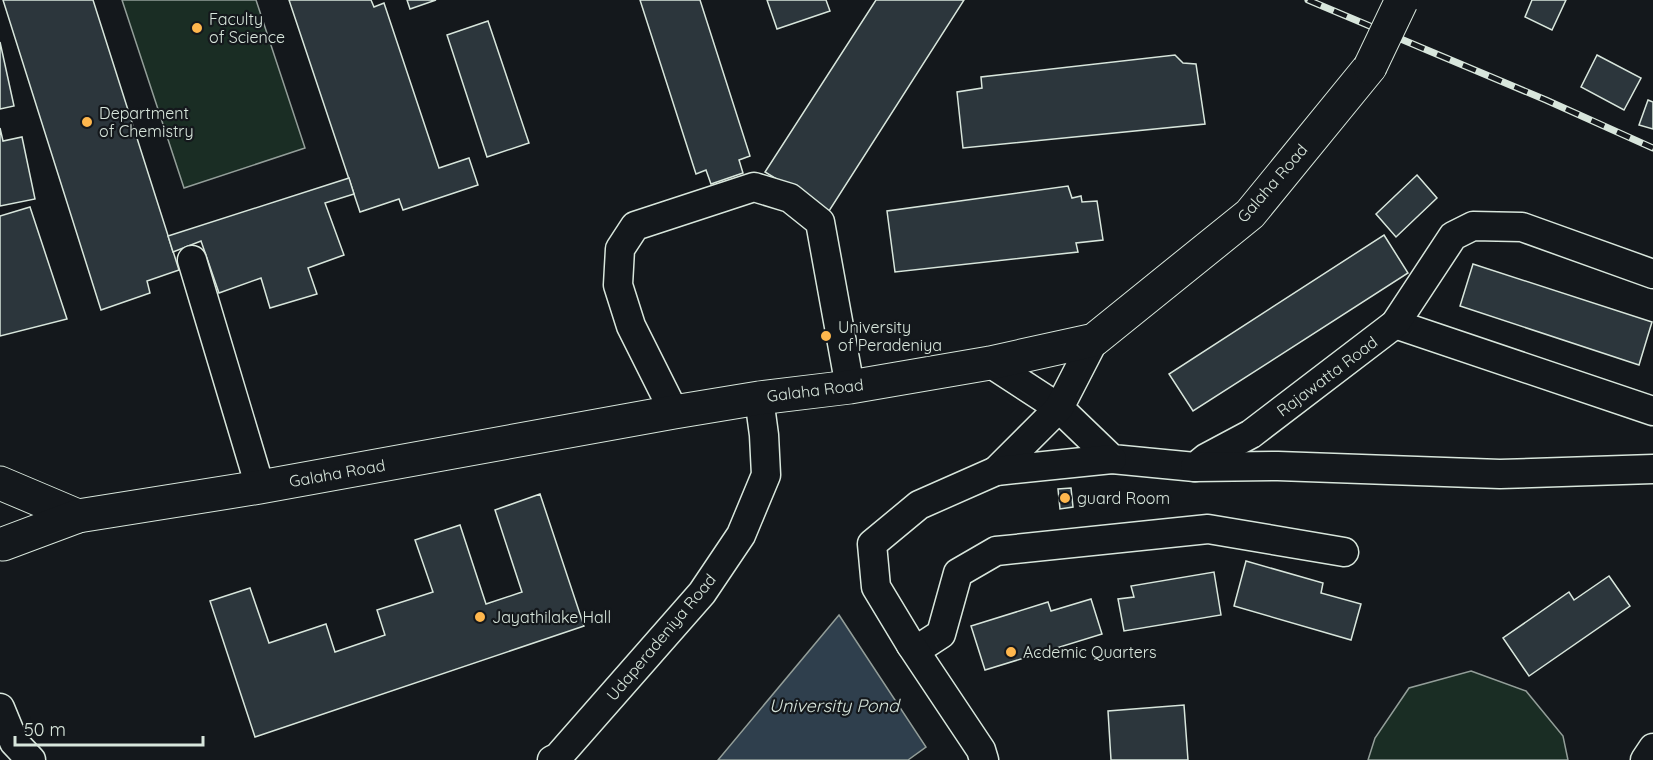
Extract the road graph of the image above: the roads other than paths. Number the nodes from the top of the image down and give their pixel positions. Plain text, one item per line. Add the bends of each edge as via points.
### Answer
1 (1402, 1) edge
2 (192, 260) dead end
3 (1653, 274) edge
4 (1395, 324) junction
5 (1094, 340) junction
6 (990, 363) junction
7 (850, 387) junction
8 (759, 398) junction
9 (1059, 408) junction
10 (1653, 411) edge
11 (674, 412) junction
12 (1113, 459) junction
13 (1195, 467) junction
14 (1653, 469) edge
15 (996, 471) junction
16 (0, 483) edge
17 (260, 487) junction
18 (0, 490) edge
19 (78, 516) junction
20 (2, 547) edge
21 (1344, 552) dead end
22 (911, 645) junction
23 (0, 708) edge
24 (1653, 748) edge
25 (31, 760) edge
26 (552, 760) edge
27 (984, 760) edge
28 (1645, 760) edge

1 - 5 main road, Galaha Road, bridge via 1370,67 1250,214
2 - 17 street
3 - 4 street, Rajawatta Road via 1522,227 1473,226 1453,236
4 - 10 street
4 - 13 street, Rajawatta Road via 1251,434
5 - 6 main road, Galaha Road
5 - 9 street
6 - 7 main road, Galaha Road
6 - 9 street
7 - 8 main road, Galaha Road
7 - 11 street via 820,222 790,198 754,187 635,226 620,249 618,285 631,326
8 - 11 main road, Galaha Road
8 - 26 street, Udaperadeniya Road via 766,475 741,535 702,593
9 - 12 street
9 - 15 street
11 - 17 main road, Galaha Road
12 - 13 street
12 - 15 street
13 - 14 street via 1500,474
15 - 22 street via 919,505 872,544 876,587
16 - 19 main road
17 - 19 main road, Galaha Road
18 - 20 main road via 9,511
19 - 20 main road, Galaha Road
21 - 22 street via 1208,529 996,551 958,573 941,634 921,647
22 - 27 street
23 - 25 street via 14,742
24 - 28 street

